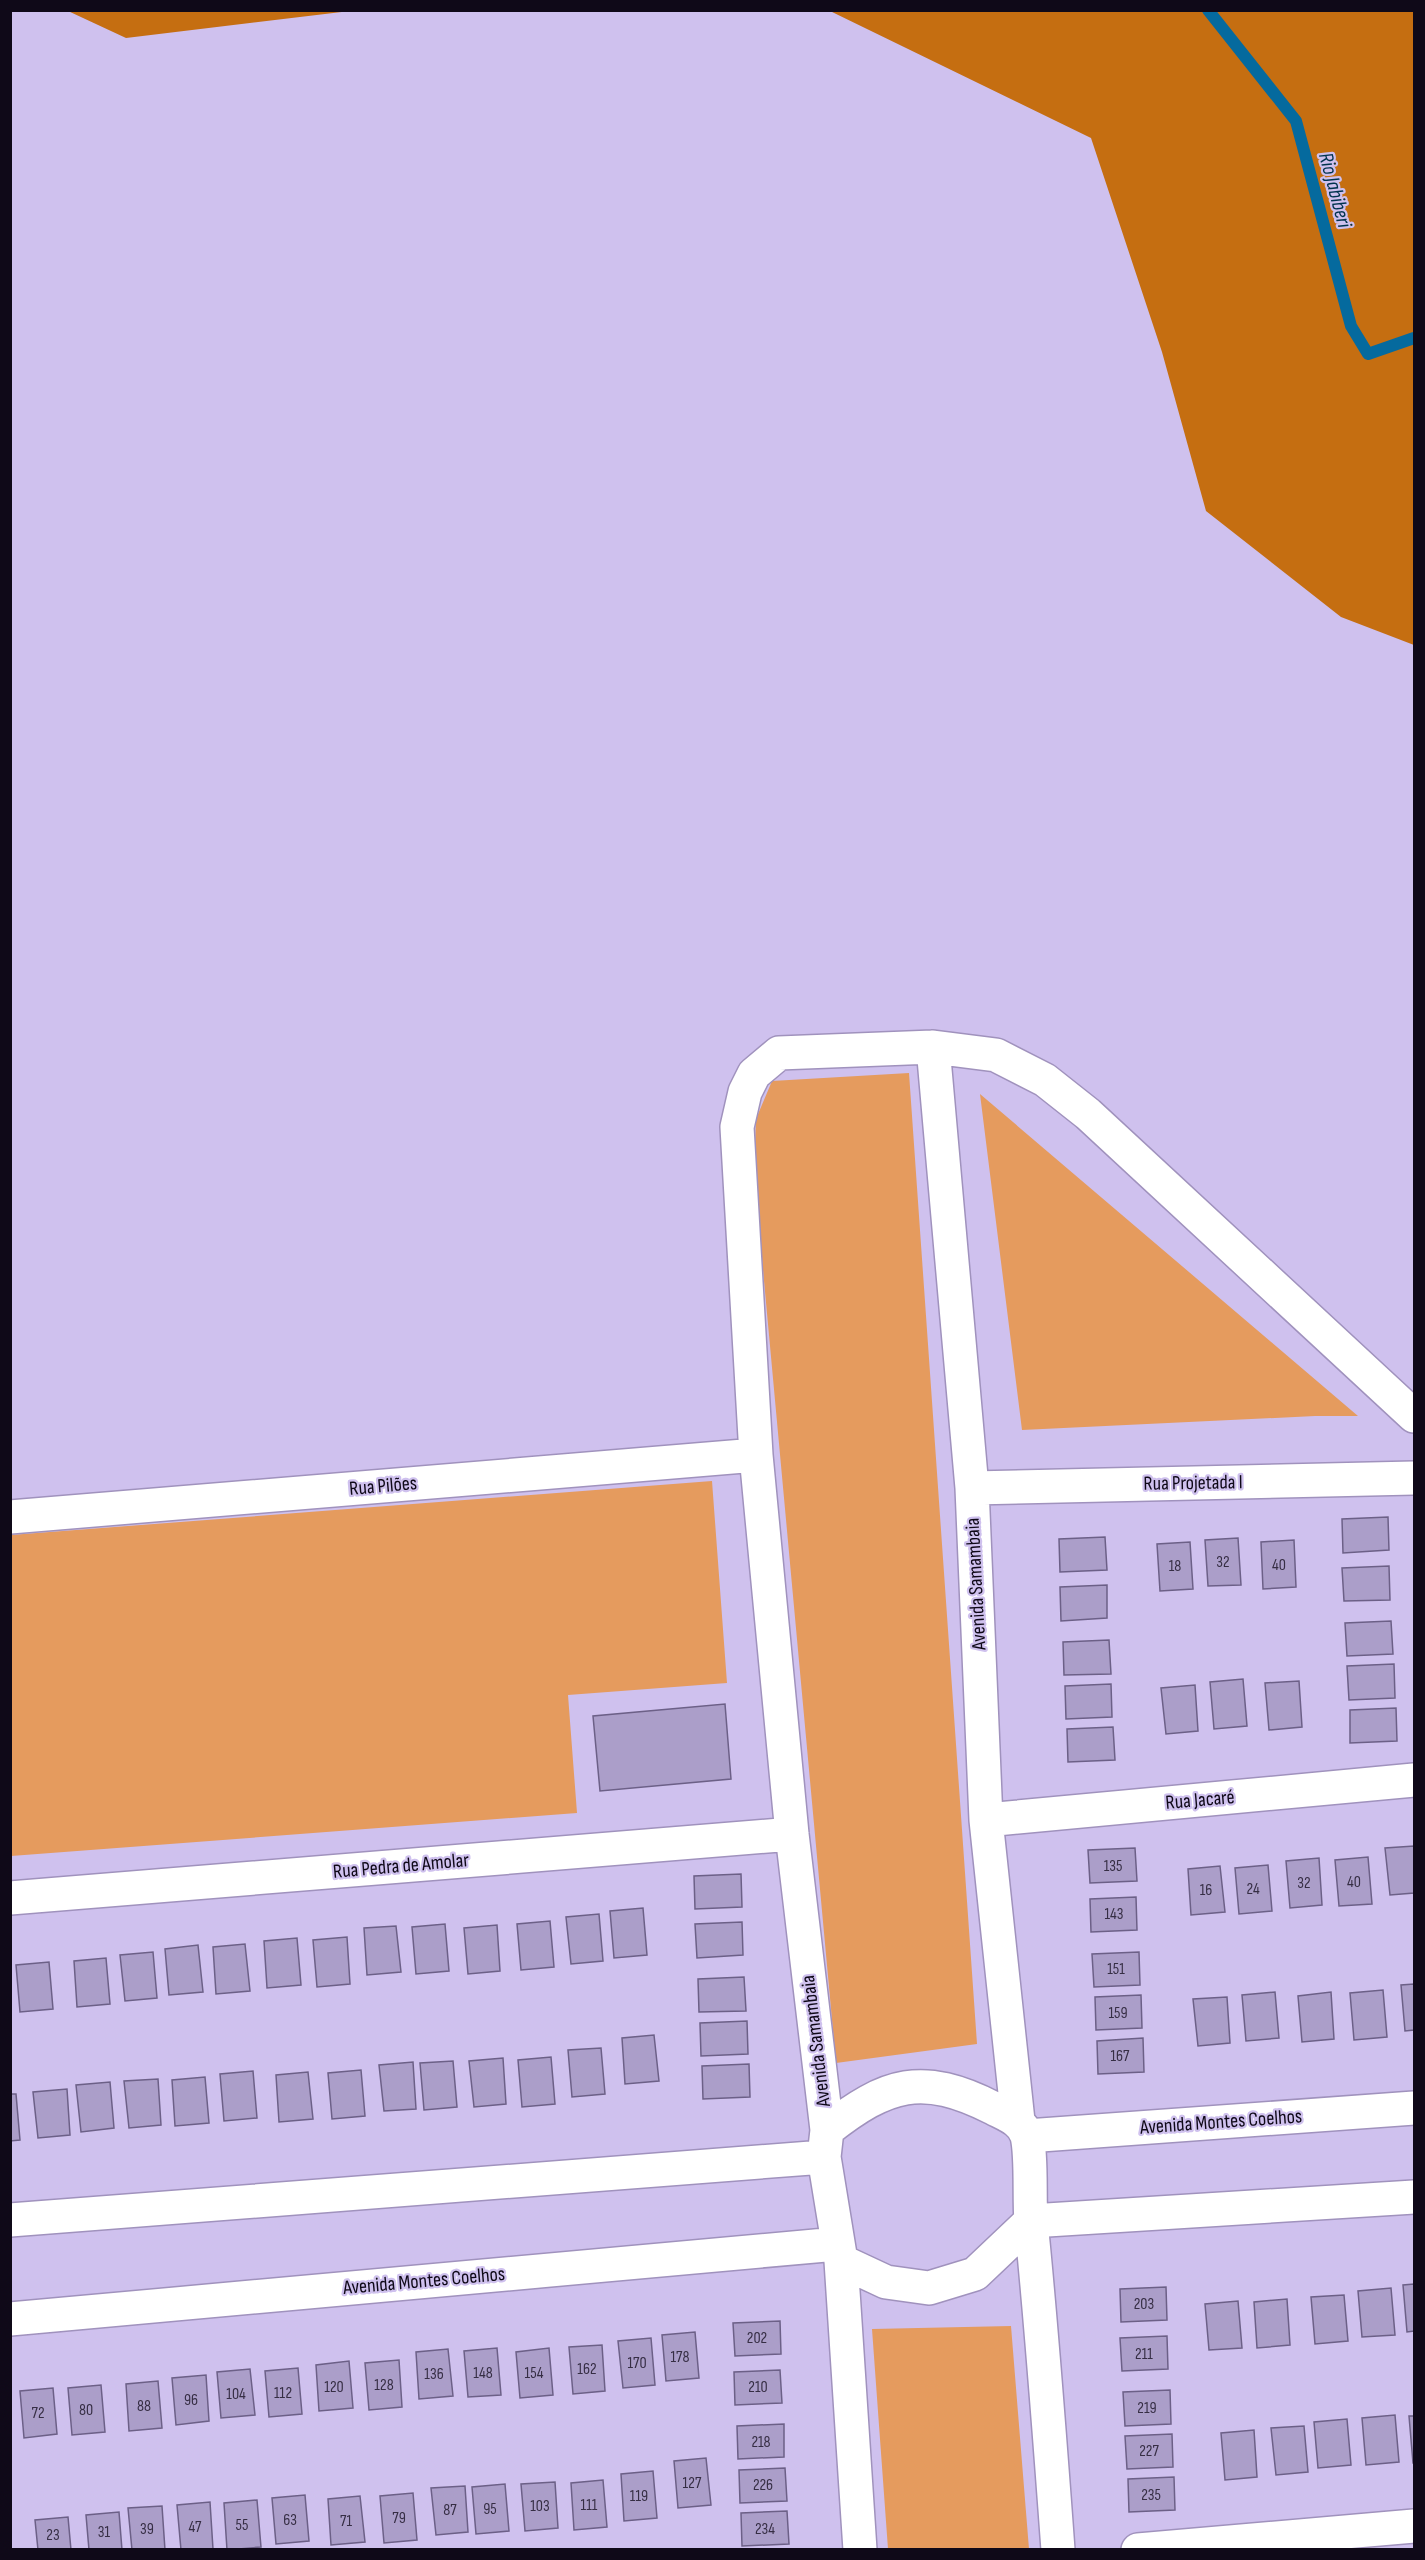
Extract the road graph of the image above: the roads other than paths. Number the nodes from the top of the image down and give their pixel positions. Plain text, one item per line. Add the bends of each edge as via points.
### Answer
1 (933, 1047) junction
2 (1414, 1416) edge
3 (756, 1455) junction
4 (1414, 1478) edge
5 (972, 1488) junction
6 (10, 1517) edge
7 (1414, 1780) edge
8 (986, 1820) junction
9 (792, 1834) junction
10 (10, 1898) edge
11 (1414, 2108) edge
12 (1022, 2129) junction
13 (825, 2144) junction
14 (1414, 2197) edge
15 (10, 2220) edge
16 (1031, 2221) junction
17 (839, 2252) junction
18 (10, 2319) edge
19 (1414, 2526) edge
20 (860, 2550) edge
21 (1058, 2550) edge
22 (1138, 2550) edge

1 - 2 street, Avenida Samambaia via 996,1055 1045,1080 1088,1114
1 - 3 street, Avenida Samambaia via 779,1053 754,1074 745,1092 737,1127
1 - 5 street, Avenida Samambaia
3 - 6 street, Rua Pilões
3 - 9 street, Avenida Samambaia
4 - 5 street, Rua Projetada I
5 - 8 street, Avenida Samambaia
7 - 8 street, Rua Jacaré
8 - 12 street, Avenida Samambaia
9 - 10 street, Rua Pedra de Amolar
9 - 13 street, Avenida Samambaia
11 - 12 street, Avenida Montes Coelhos
12 - 13 street via 963,2094 911,2086 887,2091 856,2108
12 - 16 street
13 - 15 street
13 - 17 street
14 - 16 street
16 - 17 street via 975,2274 929,2288 886,2283
16 - 21 street
17 - 18 street, Avenida Montes Coelhos
17 - 20 street
19 - 22 street

